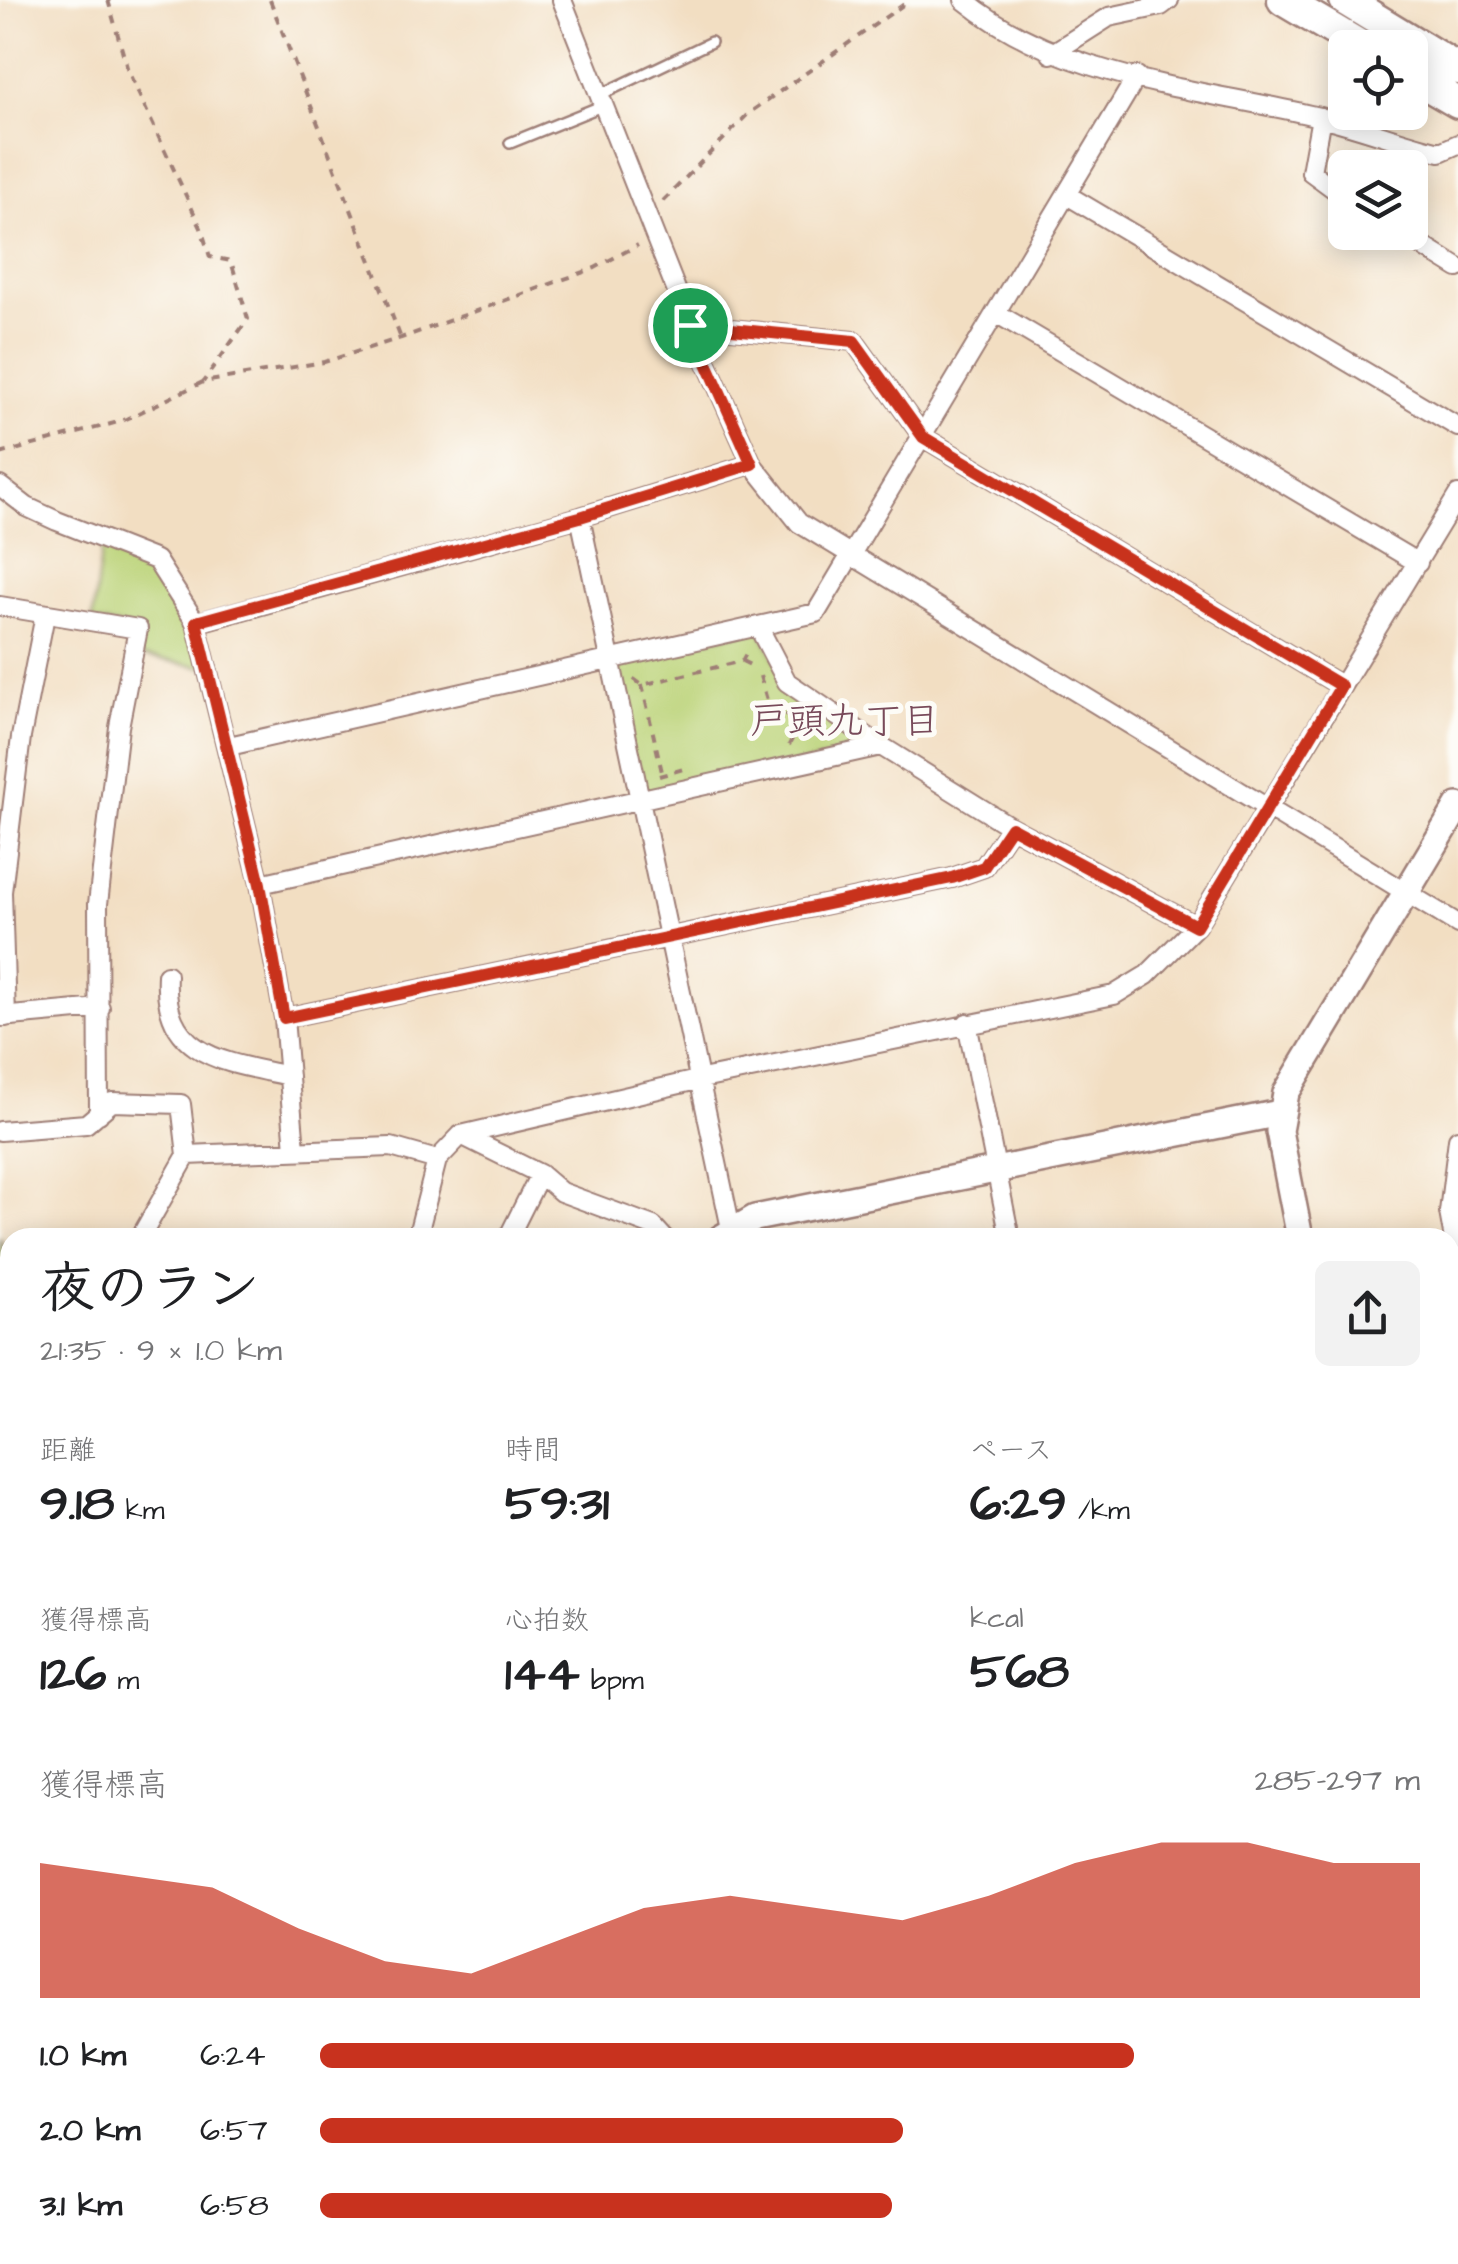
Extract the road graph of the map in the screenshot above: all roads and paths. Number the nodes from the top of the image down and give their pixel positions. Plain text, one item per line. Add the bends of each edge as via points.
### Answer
1 (108, 0) edge
2 (270, 0) edge
3 (562, 0) edge
4 (910, 0) edge
5 (964, 0) edge
6 (1169, 0) edge
7 (1283, 0) edge
8 (1344, 0) edge
9 (1334, 30) edge
10 (711, 42) dead end
11 (1051, 54) junction
12 (1458, 69) edge
13 (1137, 76) junction
14 (1428, 85) edge
15 (602, 100) junction
16 (1458, 103) edge
17 (1322, 117) junction
18 (510, 143) dead end
19 (1458, 144) edge
20 (1328, 184) edge
21 (1067, 194) junction
22 (648, 214) junction
23 (656, 236) junction
24 (1428, 249) edge
25 (1458, 268) edge
26 (996, 313) junction
27 (690, 325) junction
28 (401, 338) junction
29 (203, 382) junction
30 (1458, 427) edge
31 (923, 437) junction
32 (0, 454) edge
33 (752, 464) junction
34 (0, 486) edge
35 (1458, 495) edge
36 (580, 517) junction
37 (850, 556) junction
38 (1418, 563) junction
39 (0, 606) edge
40 (45, 615) junction
41 (196, 622) junction
42 (759, 628) junction
43 (610, 661) junction
44 (742, 661) junction
45 (642, 685) junction
46 (1341, 686) junction
47 (228, 746) junction
48 (881, 746) junction
49 (788, 749) dead end
50 (698, 766) dead end
51 (662, 772) junction
52 (640, 800) junction
53 (1458, 806) edge
54 (1267, 811) junction
55 (1011, 827) junction
56 (260, 884) junction
57 (1406, 893) junction
58 (1458, 924) edge
59 (1196, 926) junction
60 (668, 937) junction
61 (167, 975) dead end
62 (100, 1008) junction
63 (3, 1017) edge
64 (284, 1018) junction
65 (966, 1024) junction
66 (289, 1076) junction
67 (697, 1080) junction
68 (1280, 1113) junction
69 (99, 1114) junction
70 (0, 1131) edge
71 (462, 1134) junction
72 (1458, 1139) edge
73 (295, 1149) junction
74 (186, 1155) junction
75 (438, 1160) junction
76 (996, 1171) junction
77 (540, 1174) junction
78 (146, 1228) edge
79 (420, 1228) edge
80 (513, 1228) edge
81 (655, 1228) edge
82 (726, 1228) edge
83 (740, 1228) edge
84 (1008, 1228) edge
85 (1298, 1228) edge
86 (1452, 1228) edge

1 - 29 path via 128,71 210,258 231,260 248,319
2 - 28 path
3 - 15 street
4 - 22 path via 749,113
5 - 11 street via 1002,30
6 - 11 street via 1109,17
7 - 9 highway
8 - 12 highway
10 - 15 lane
11 - 13 street
13 - 17 street
13 - 21 street
14 - 16 highway
15 - 18 lane
15 - 22 street
17 - 19 street via 1440,152
17 - 20 street via 1311,172
21 - 26 street
21 - 30 street
22 - 23 street
23 - 27 street
23 - 28 path via 596,268
24 - 25 street
26 - 31 street
26 - 38 street
27 - 31 street via 854,341
27 - 33 street
28 - 29 path via 324,362
29 - 32 path via 122,421
31 - 37 street
31 - 46 street
33 - 36 street
33 - 37 street via 799,523
34 - 41 street via 56,521 156,560
35 - 38 street
36 - 41 street
36 - 43 street
37 - 42 street via 816,613
37 - 54 street
38 - 46 street
39 - 40 street
40 - 62 street via 138,629 105,821
40 - 63 street via 21,737 2,892
41 - 47 street
42 - 43 street
42 - 44 path
42 - 48 street via 787,682
43 - 45 path
43 - 47 street
43 - 52 street
44 - 45 path
44 - 49 path via 758,669 767,700 799,725
45 - 51 path
46 - 54 street
47 - 56 street
48 - 52 street
48 - 55 street
50 - 51 path
51 - 52 path
52 - 56 street
52 - 60 street
53 - 57 street
54 - 57 street
54 - 59 street
55 - 59 street
55 - 60 street via 984,867 952,878
56 - 64 street
57 - 58 street
57 - 68 street via 1297,1072
59 - 65 street via 1147,975 1114,995
60 - 64 street
60 - 67 street
61 - 66 street via 166,1004 182,1037 217,1060
62 - 63 street
62 - 69 street
64 - 66 street
65 - 67 street
65 - 76 street
66 - 73 street
67 - 71 street
67 - 82 street
68 - 76 street
68 - 85 street
69 - 70 street via 86,1124
69 - 74 street via 112,1102 181,1104
71 - 75 street
71 - 77 street
72 - 86 street
73 - 74 street
73 - 75 street via 391,1147
74 - 78 street
75 - 79 street
76 - 83 street via 754,1218
76 - 84 street
77 - 80 street
77 - 81 street via 561,1192

